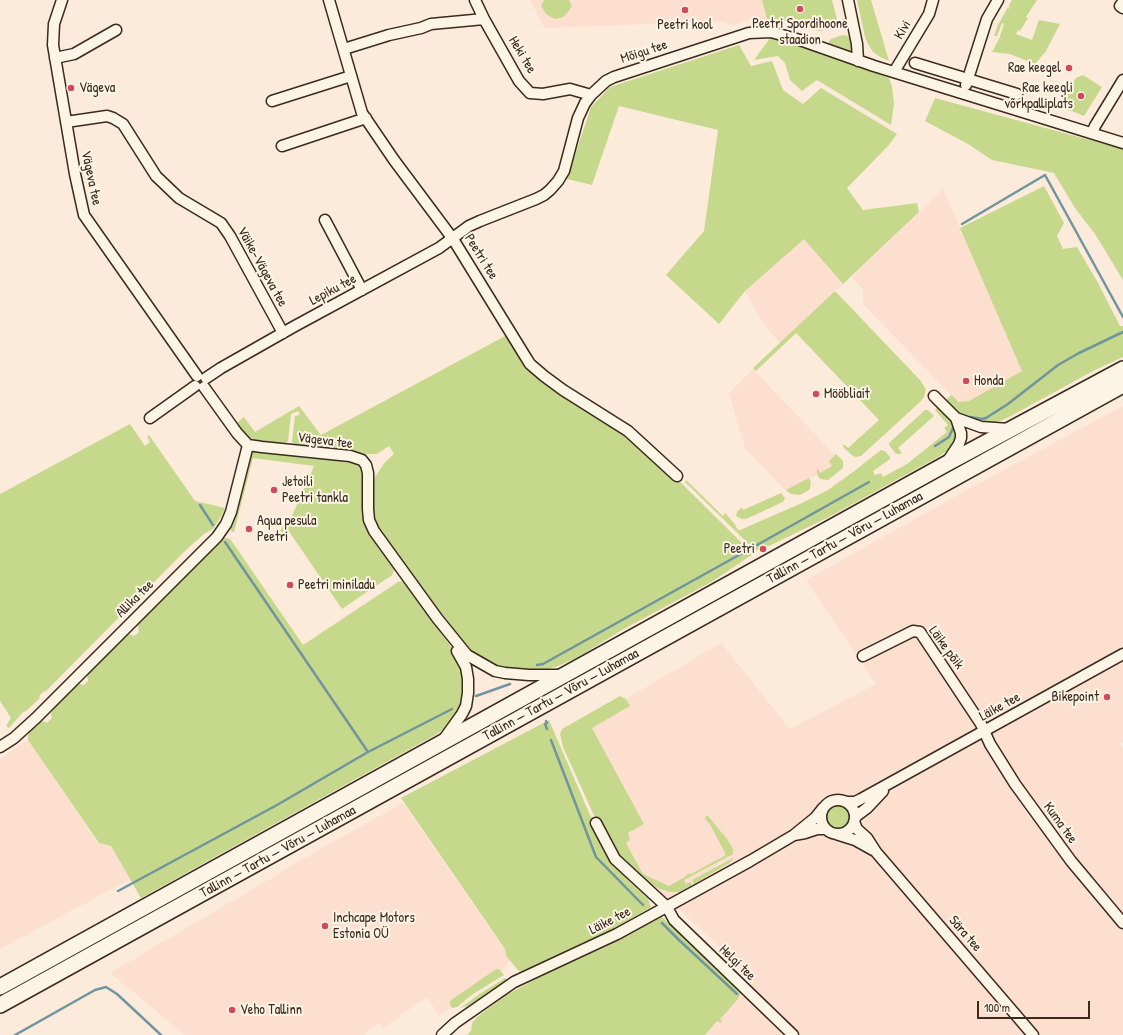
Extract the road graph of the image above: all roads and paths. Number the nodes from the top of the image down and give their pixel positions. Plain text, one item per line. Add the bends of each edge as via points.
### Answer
1 (62, 0) edge
2 (329, 0) edge
3 (475, 0) edge
4 (848, 0) edge
5 (933, 0) edge
6 (998, 0) edge
7 (1123, 2) edge
8 (1123, 8) edge
9 (484, 19) junction
10 (116, 30) dead end
11 (344, 49) junction
12 (55, 58) junction
13 (858, 61) junction
14 (915, 63) dead end
15 (894, 72) junction
16 (351, 76) junction
17 (968, 79) junction
18 (1123, 80) edge
19 (963, 94) junction
20 (1017, 94) dead end
21 (591, 95) junction
22 (272, 101) dead end
23 (366, 118) junction
24 (66, 122) junction
25 (1092, 133) junction
26 (1123, 143) edge
27 (282, 146) dead end
28 (325, 220) dead end
29 (453, 239) junction
30 (362, 290) junction
31 (283, 333) junction
32 (1123, 369) edge
33 (201, 382) junction
34 (1123, 385) edge
35 (1123, 392) edge
36 (934, 396) dead end
37 (1099, 398) junction
38 (150, 418) dead end
39 (956, 418) junction
40 (1010, 429) junction
41 (248, 445) junction
42 (946, 464) junction
43 (677, 476) dead end
44 (437, 618) junction
45 (1123, 654) edge
46 (863, 656) dead end
47 (563, 675) junction
48 (984, 732) junction
49 (440, 743) junction
50 (0, 747) edge
51 (891, 783) junction
52 (847, 802) junction
53 (824, 808) junction
54 (855, 819) junction
55 (596, 823) dead end
56 (830, 831) junction
57 (794, 836) junction
58 (876, 852) junction
59 (667, 907) junction
60 (1123, 923) edge
61 (0, 987) edge
62 (0, 1005) edge
63 (442, 1035) edge
64 (792, 1035) edge
65 (1033, 1035) edge

1 - 12 street, Vägeva tee via 53,31
2 - 11 street, Peetri tee
3 - 9 street, Heki tee
4 - 13 street
5 - 15 street, Kivi via 929,14
6 - 17 street via 987,19
7 - 8 street via 1120,6
9 - 11 street via 431,24
9 - 21 street, Heki tee via 519,81 530,93 543,94 570,89
10 - 12 street via 74,54
11 - 16 street, Peetri tee
12 - 24 street, Vägeva tee
13 - 15 street, Mõigu tee
13 - 21 street, Mõigu tee via 800,40 771,32 758,32 728,39 614,77
14 - 17 street
15 - 19 street, Mõigu tee
16 - 22 street
16 - 23 street, Peetri tee via 362,113
17 - 19 street
17 - 20 street
18 - 25 street
19 - 25 street, Mõigu tee
21 - 29 street, Mõigu tee via 578,118 564,171 550,190 536,199 480,220
23 - 27 street
23 - 29 street, Peetri tee
24 - 31 street, Väike-Vägeva tee via 107,116 123,124 156,176 179,198 221,223
24 - 33 street, Vägeva tee via 84,215
25 - 26 street, Mõigu tee
28 - 30 street
29 - 30 street, Lepiku tee
29 - 43 street, Peetri tee via 530,364 563,390 628,431
30 - 31 street, Lepiku tee
31 - 33 street, Lepiku tee
32 - 40 highway, Tallinn — Tartu — Võru — Luhamaa
33 - 38 street, Lepiku tee
33 - 41 street, Vägeva tee
34 - 37 highway, Tallinn — Tartu — Võru — Luhamaa
35 - 37 street
36 - 39 street
37 - 62 highway, Tallinn — Tartu — Võru — Luhamaa
39 - 40 street via 975,426
39 - 42 street via 961,438
40 - 42 highway, Tallinn — Tartu — Võru — Luhamaa
41 - 44 street, Vägeva tee via 350,456 362,460 368,473 369,520 374,531
41 - 50 street, Allika tee via 232,512 217,537 36,718
42 - 47 highway, Tallinn — Tartu — Võru — Luhamaa
44 - 47 street, Vägeva tee via 467,655 495,671 522,675
44 - 49 street, Vägeva tee via 460,655 468,679 466,706
45 - 48 street, Läike tee
46 - 48 street, Läike põik via 913,631 920,632
47 - 49 highway, Tallinn — Tartu — Võru — Luhamaa
48 - 51 street, Läike tee
48 - 60 street, Kuma tee via 1015,784 1056,842
49 - 61 highway, Tallinn — Tartu — Võru — Luhamaa
51 - 52 street, Läike tee via 855,802
51 - 54 street, Läike tee
52 - 53 street via 832,801
52 - 54 street via 854,811
53 - 56 street via 821,819
53 - 57 street, Läike tee
54 - 56 street via 852,827 844,833
54 - 58 street, Sära tee via 857,829
55 - 59 street, Helgi tee via 615,858
56 - 57 street, Läike tee via 817,829
56 - 58 street, Sära tee via 855,840
57 - 59 street, Läike tee
58 - 65 street, Sära tee
59 - 63 street, Läike tee via 617,934 514,982
59 - 64 street, Helgi tee via 674,920

